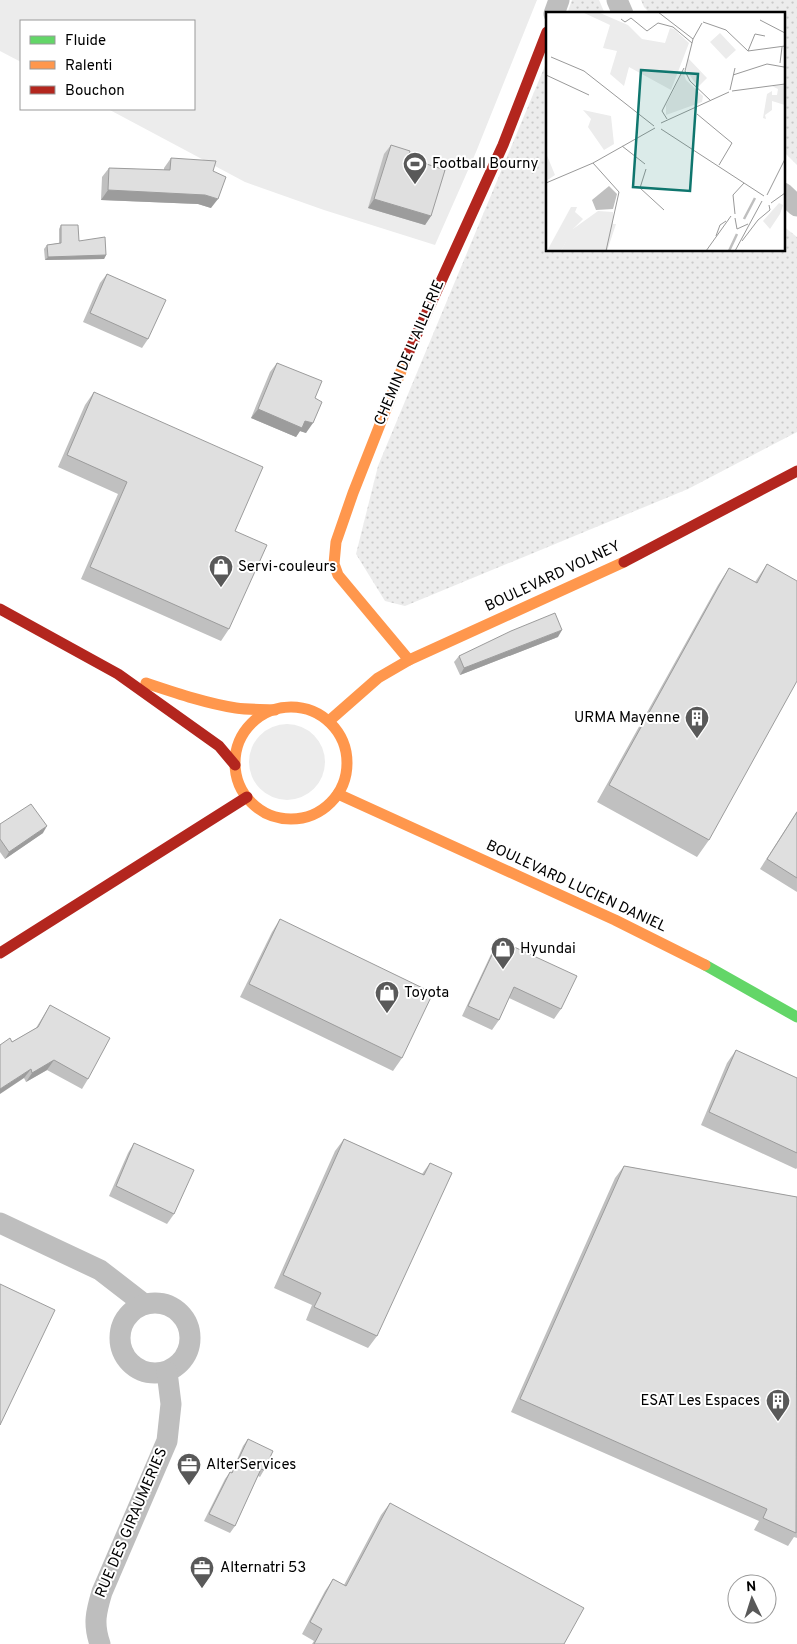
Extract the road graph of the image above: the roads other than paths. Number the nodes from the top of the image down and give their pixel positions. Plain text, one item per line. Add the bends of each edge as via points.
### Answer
1 (560, 0) edge
2 (618, 0) edge
3 (555, 12) edge
4 (622, 12) edge
5 (546, 35) edge
6 (784, 194) edge
7 (797, 206) edge
8 (797, 471) edge
9 (0, 609) edge
10 (409, 660) junction
11 (118, 674) junction
12 (275, 710) junction
13 (329, 721) junction
14 (236, 765) junction
15 (338, 794) junction
16 (247, 797) junction
17 (0, 953) edge
18 (797, 1017) edge
19 (0, 1223) edge
20 (144, 1304) junction
21 (167, 1372) junction
22 (100, 1644) edge

1 - 3 street
2 - 4 street
5 - 10 main road, CHEMIN DE L'AILLERIE via 503,145 412,342 336,542 334,564 338,575
6 - 7 street
8 - 10 main road, BOULEVARD VOLNEY via 624,562
9 - 11 main road
10 - 13 main road, BOULEVARD VOLNEY via 378,678
11 - 12 main road via 194,699 238,708
11 - 14 main road via 198,729
12 - 13 main road via 294,707 312,711
12 - 14 main road via 250,725 237,751
13 - 15 main road via 346,748 348,764
14 - 16 main road via 239,782
15 - 16 main road via 326,807 310,816 293,819 260,809
15 - 18 main road, BOULEVARD LUCIEN DANIEL via 615,920 716,970
16 - 17 main road
19 - 20 street via 100,1270
20 - 21 street via 166,1303 184,1316 192,1337 185,1359
20 - 21 street via 125,1317 119,1338 126,1360 145,1373
21 - 22 street, RUE DES GIRAUMERIES via 171,1404 167,1440 102,1592 96,1615

